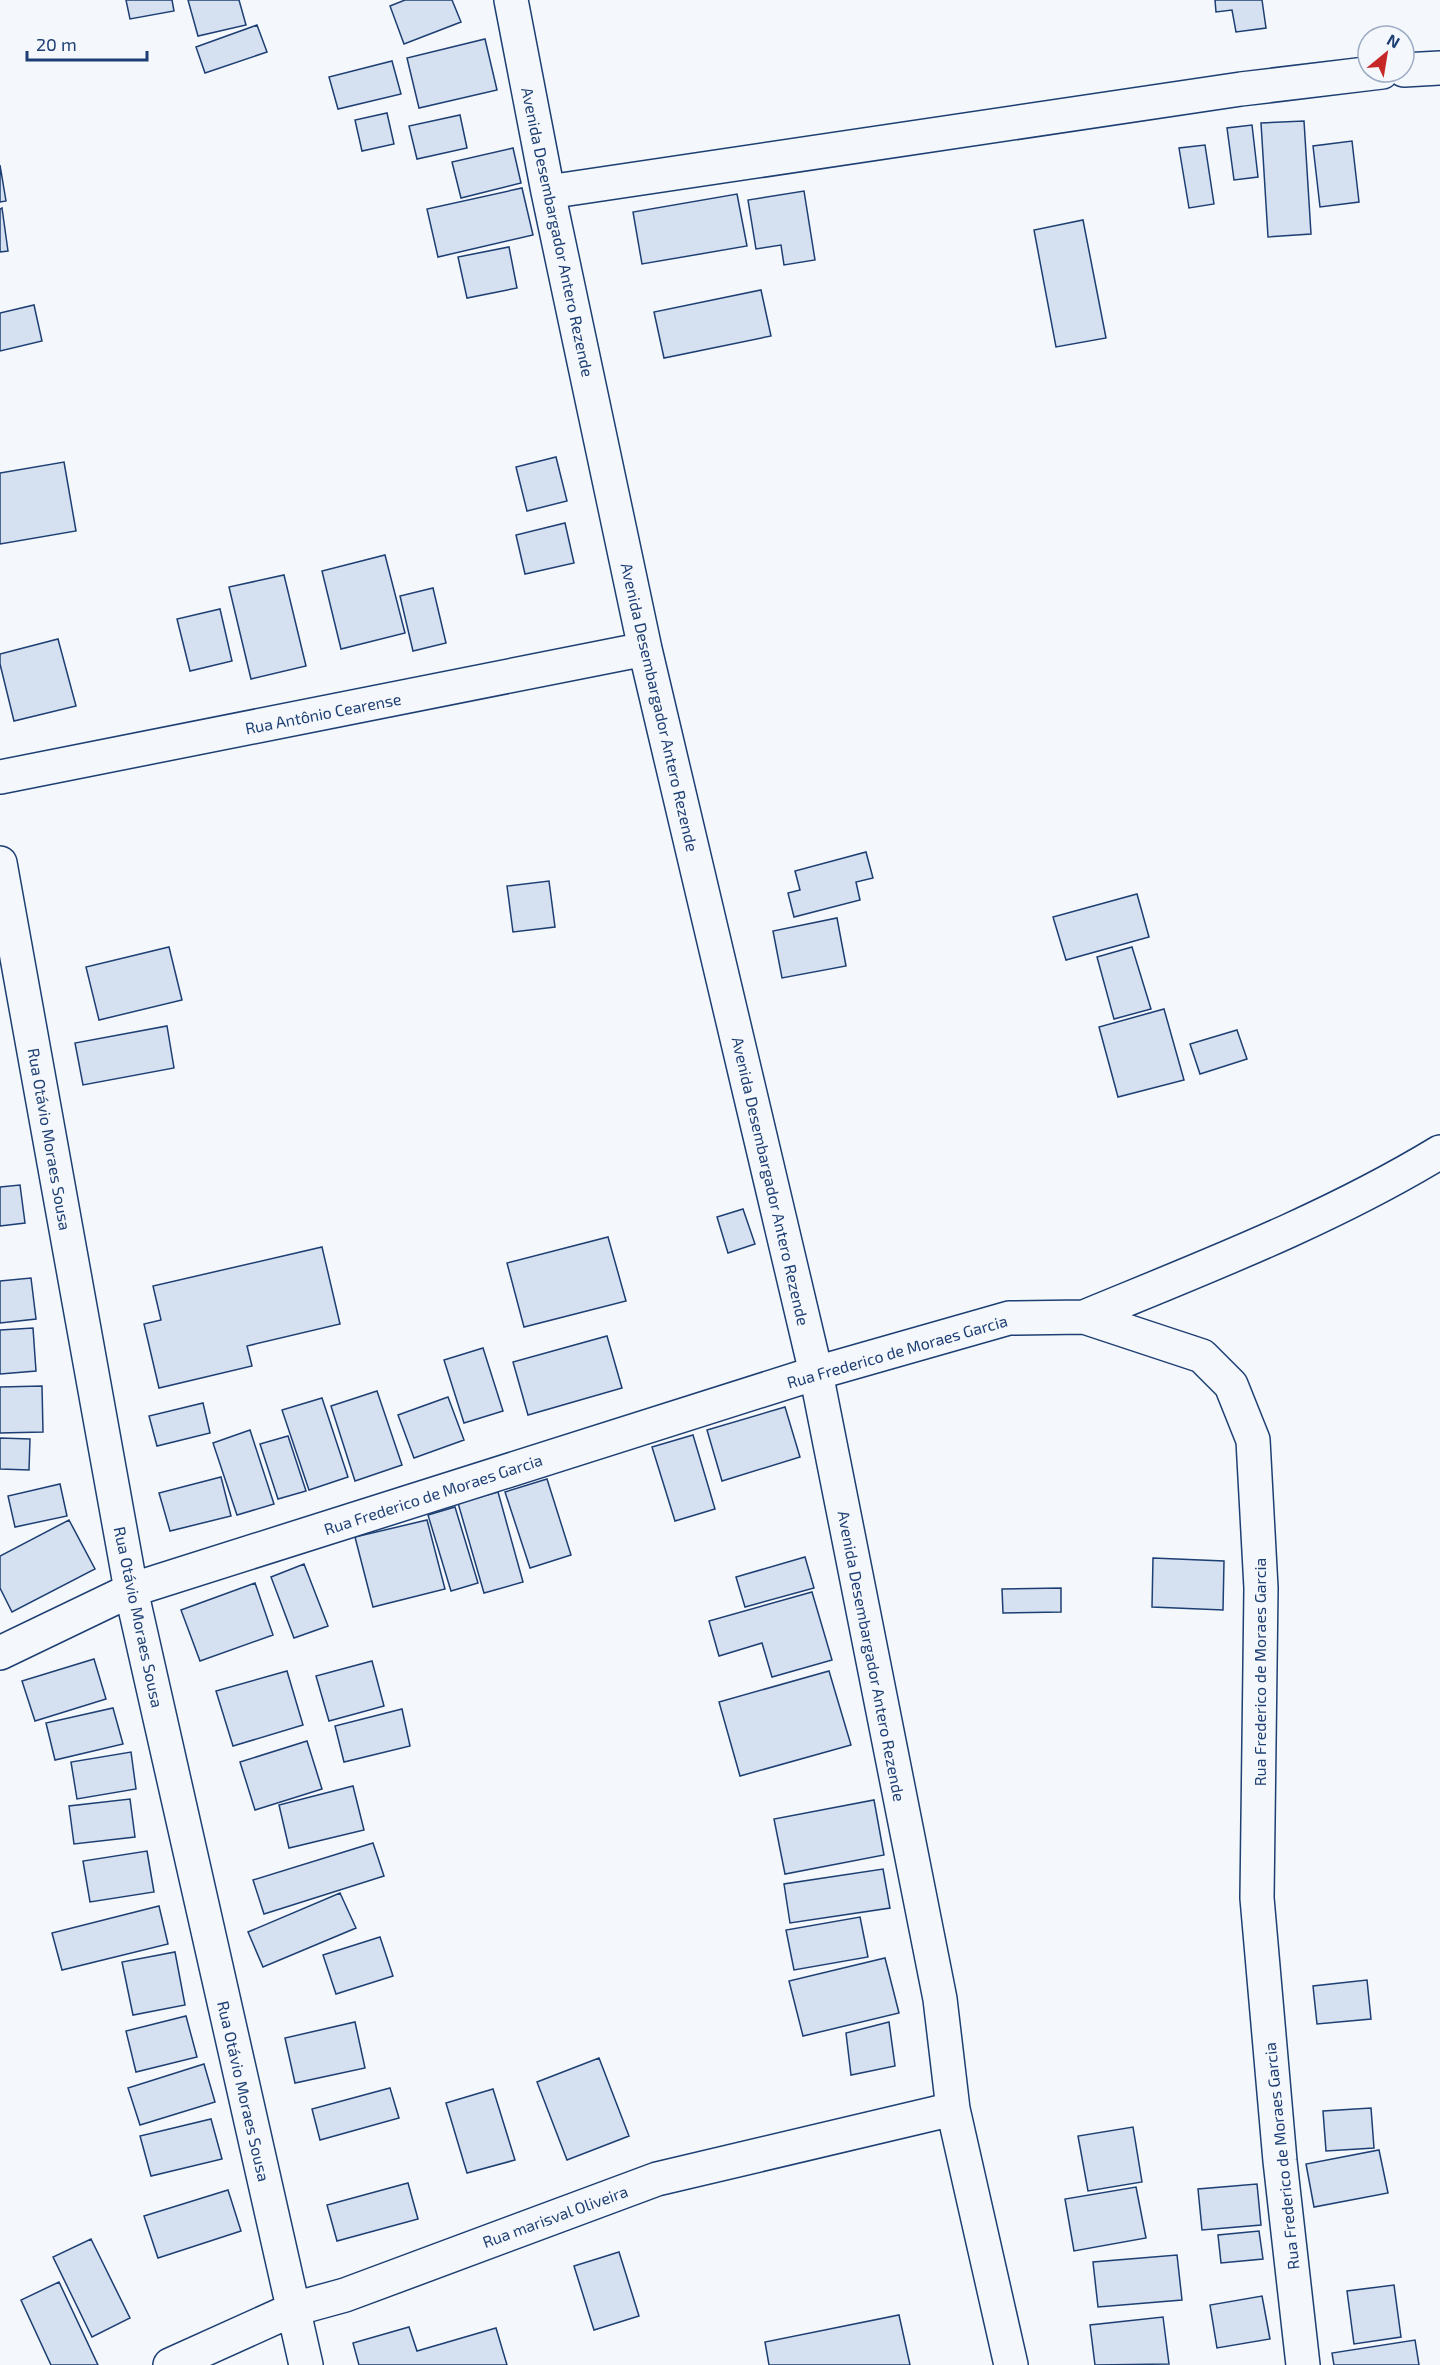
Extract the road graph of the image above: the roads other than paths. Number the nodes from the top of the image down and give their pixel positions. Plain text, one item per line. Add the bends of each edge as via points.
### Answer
1 (511, 0) edge
2 (1440, 68) edge
3 (1416, 69) edge
4 (1356, 75) edge
5 (548, 192) junction
6 (645, 649) junction
7 (0, 777) edge
8 (0, 863) edge
9 (1440, 1152) edge
10 (1084, 1317) junction
11 (816, 1372) junction
12 (131, 1590) junction
13 (0, 1653) edge
14 (953, 2109) junction
15 (294, 2309) junction
16 (170, 2365) edge
17 (306, 2365) edge
18 (1011, 2365) edge
19 (1303, 2365) edge

1 - 5 street, Avenida Desembargador Antero Rezende
2 - 3 street
4 - 5 street
5 - 6 street, Avenida Desembargador Antero Rezende
6 - 7 street, Rua Antônio Cearense
6 - 11 street, Avenida Desembargador Antero Rezende
8 - 12 street, Rua Otávio Moraes Sousa
9 - 10 street via 1282,1234
10 - 11 street, Rua Frederico de Moraes Garcia via 1009,1318
10 - 19 street, Rua Frederico de Moraes Garcia via 1202,1356 1231,1385 1253,1440 1262,1588 1257,1898
11 - 12 street, Rua Frederico de Moraes Garcia
11 - 14 street, Avenida Desembargador Antero Rezende via 940,1999
12 - 13 street, Rua Frederico de Moraes Garcia
12 - 15 street, Rua Otávio Moraes Sousa
14 - 15 street, Rua marisval Oliveira via 657,2179 345,2295
14 - 18 street, Avenida Desembargador Antero Rezende
15 - 16 street, Rua marisval Oliveira
15 - 17 street, Rua Otávio Moraes Sousa

